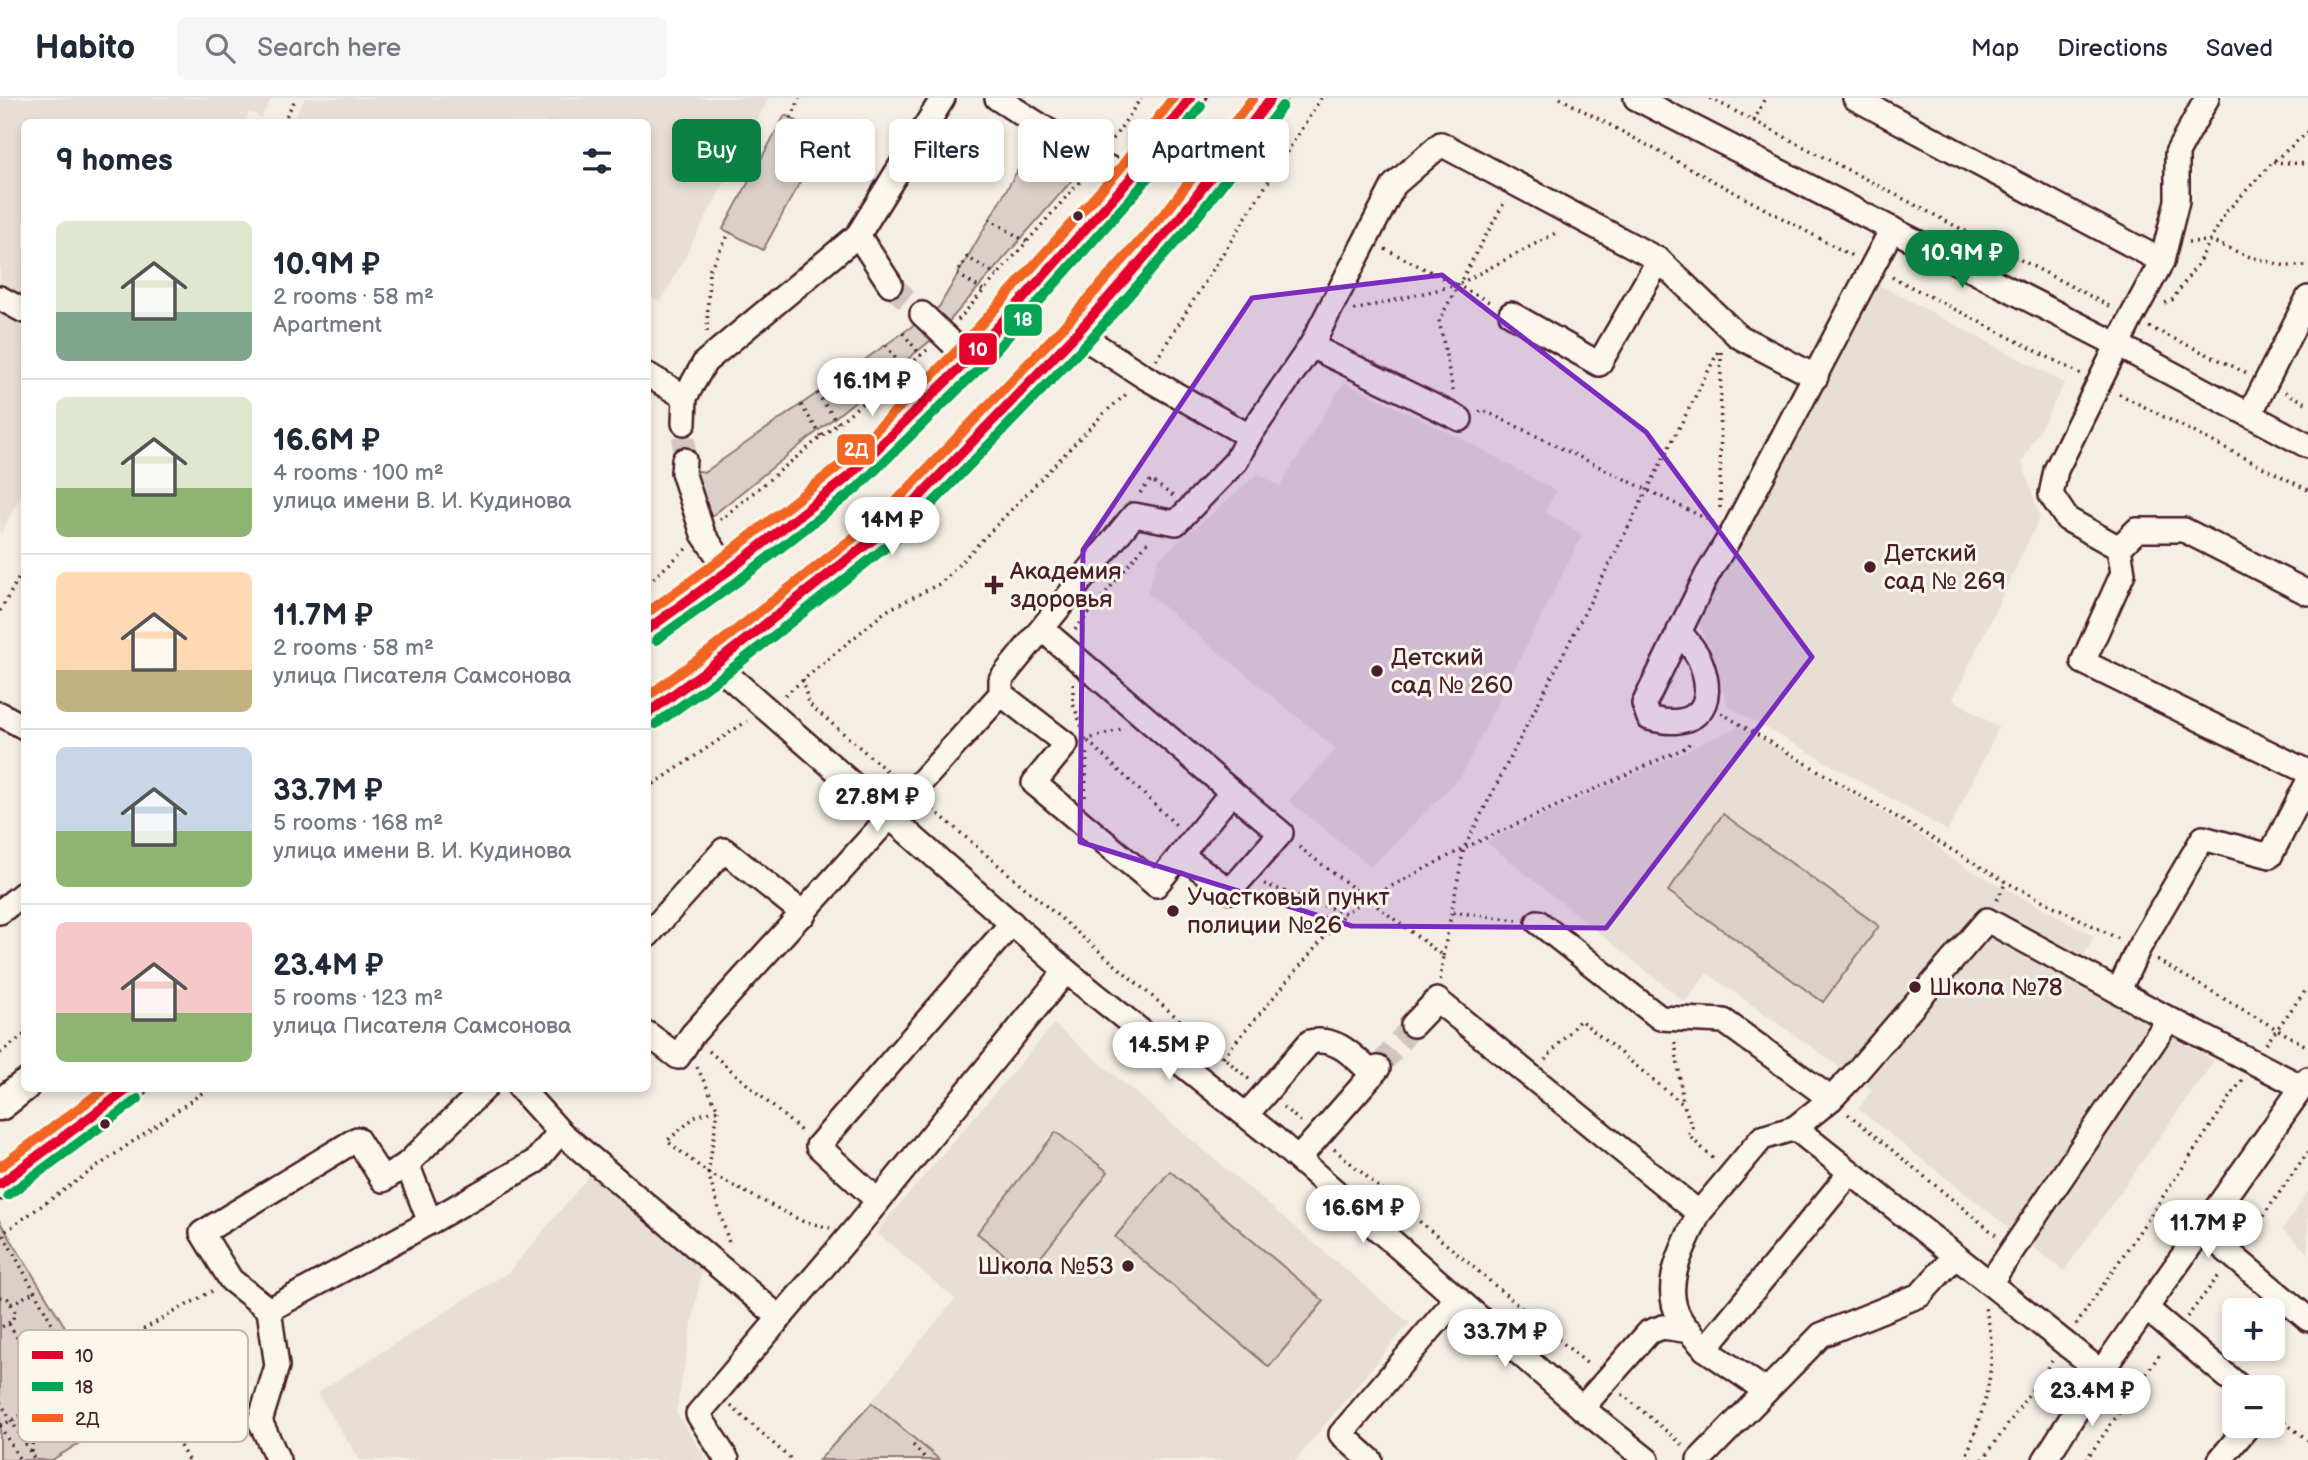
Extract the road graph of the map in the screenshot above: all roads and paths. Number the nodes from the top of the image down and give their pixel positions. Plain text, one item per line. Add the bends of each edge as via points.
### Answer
1 (296, 98) edge
2 (800, 98) edge
3 (943, 98) edge
4 (997, 98) edge
5 (1141, 98) edge
6 (1190, 98) edge
7 (1272, 98) edge
8 (1321, 98) edge
9 (1560, 98) edge
10 (1636, 98) edge
11 (1710, 98) edge
12 (1765, 98) edge
13 (1855, 98) edge
14 (2207, 98) edge
15 (791, 118) dead end
16 (285, 119) edge
17 (1030, 119) edge
18 (1174, 119) edge
19 (1754, 121) junction
20 (2308, 132) edge
21 (1114, 137) edge
22 (2273, 162) junction
23 (2308, 164) edge
24 (1128, 181) edge
25 (1080, 182) edge
26 (1515, 184) junction
27 (989, 219) dead end
28 (1581, 219) junction
29 (1892, 229) junction
30 (730, 232) dead end
31 (858, 235) junction
32 (1365, 239) junction
33 (2211, 241) junction
34 (1027, 242) junction
35 (1659, 260) junction
36 (2162, 261) junction
37 (2308, 265) edge
38 (1871, 266) junction
39 (997, 275) junction
40 (890, 284) tunnel mouth
41 (1457, 285) junction
42 (984, 291) junction
43 (0, 298) edge
44 (2308, 298) edge
45 (21, 309) edge
46 (922, 314) tunnel mouth
47 (1511, 314) joint
48 (1325, 317) junction
49 (2131, 318) junction
50 (903, 333) dead end
51 (1077, 333) junction
52 (944, 336) junction
53 (886, 345) dead end
54 (2118, 345) junction
55 (1311, 346) junction
56 (921, 356) junction
57 (969, 359) junction
58 (705, 362) junction
59 (904, 370) junction
60 (651, 377) edge
61 (1146, 377) junction
62 (1816, 377) junction
63 (2266, 382) junction
64 (2099, 384) junction
65 (817, 393) dead end
66 (685, 397) junction
67 (801, 405) dead end
68 (2250, 414) junction
69 (1460, 419) junction
70 (684, 423) tunnel mouth
71 (838, 423) junction
72 (1249, 436) junction
73 (822, 437) junction
74 (2308, 446) edge
75 (684, 460) tunnel mouth
76 (2308, 489) edge
77 (1648, 491) junction
78 (1165, 521) junction
79 (1732, 532) junction
80 (703, 534) junction
81 (2119, 548) junction
82 (728, 571) junction
83 (21, 574) edge
84 (651, 580) edge
85 (2308, 593) edge
86 (0, 611) edge
87 (651, 627) edge
88 (1042, 629) junction
89 (1679, 631) junction
90 (1067, 651) junction
91 (715, 664) junction
92 (803, 680) junction
93 (1002, 694) junction
94 (1706, 697) junction
95 (767, 710) junction
96 (651, 711) edge
97 (0, 714) edge
98 (1147, 721) junction
99 (21, 725) edge
100 (1693, 737) dead end
101 (1077, 742) junction
102 (2308, 772) edge
103 (2308, 782) edge
104 (651, 786) edge
105 (1232, 792) junction
106 (914, 793) junction
107 (891, 818) junction
108 (1084, 825) junction
109 (1281, 833) junction
110 (1187, 848) junction
111 (1464, 848) junction
112 (1242, 877) junction
113 (21, 894) edge
114 (1369, 898) junction
115 (0, 912) edge
116 (1453, 912) junction
117 (1345, 913) junction
118 (804, 914) junction
119 (1538, 922) joint
120 (1012, 923) junction
121 (651, 932) edge
122 (2138, 949) junction
123 (1443, 956) junction
124 (1066, 971) junction
125 (2308, 987) edge
126 (2119, 990) junction
127 (1437, 1000) junction
128 (1671, 1018) junction
129 (2169, 1019) junction
130 (1413, 1025) tunnel mouth
131 (2277, 1029) junction
132 (651, 1036) edge
133 (21, 1037) edge
134 (689, 1039) junction
135 (2308, 1047) edge
136 (0, 1053) edge
137 (1223, 1057) junction
138 (2254, 1062) junction
139 (1531, 1076) junction
140 (2305, 1083) edge
141 (21, 1088) edge
142 (125, 1092) edge
143 (203, 1092) edge
144 (481, 1092) edge
145 (525, 1092) edge
146 (1265, 1093) junction
147 (1831, 1099) junction
148 (0, 1105) edge
149 (1684, 1105) junction
150 (718, 1110) junction
151 (1246, 1115) junction
152 (1795, 1128) junction
153 (560, 1132) junction
154 (1318, 1136) junction
155 (818, 1146) junction
156 (2308, 1152) edge
157 (1298, 1159) junction
158 (407, 1164) junction
159 (708, 1173) junction
160 (1850, 1173) junction
161 (1732, 1174) junction
162 (0, 1184) edge
163 (878, 1201) junction
164 (1699, 1213) junction
165 (429, 1222) junction
166 (2202, 1230) junction
167 (852, 1233) junction
168 (1, 1235) edge
169 (730, 1247) dead end
170 (2013, 1249) junction
171 (1955, 1256) junction
172 (2234, 1257) junction
173 (1982, 1277) junction
174 (231, 1280) junction
175 (35, 1292) junction
176 (0, 1297) edge
177 (1457, 1298) junction
178 (11, 1304) junction
179 (2147, 1309) junction
180 (268, 1310) junction
181 (780, 1318) junction
182 (2308, 1319) edge
183 (9, 1324) junction
184 (0, 1328) edge
185 (56, 1330) edge
186 (143, 1330) edge
187 (1690, 1331) junction
188 (2176, 1332) junction
189 (18, 1339) edge
190 (2064, 1343) junction
191 (1704, 1349) junction
192 (2101, 1372) junction
193 (2226, 1375) edge
194 (1606, 1381) junction
195 (1766, 1391) junction
196 (716, 1392) junction
197 (0, 1402) edge
198 (1582, 1408) junction
199 (18, 1418) edge
200 (12, 1422) junction
201 (2285, 1423) edge
202 (0, 1425) edge
203 (18, 1432) edge
204 (2238, 1438) edge
205 (2308, 1440) edge
206 (24, 1442) edge
207 (32, 1442) edge
208 (178, 1442) edge
209 (913, 1446) dead end
210 (32, 1454) junction
211 (1699, 1459) edge
212 (20, 1460) edge
213 (35, 1460) edge
214 (188, 1460) edge
215 (278, 1460) edge
216 (727, 1460) edge
217 (792, 1460) edge
218 (927, 1460) edge
219 (1370, 1460) edge
220 (1647, 1460) edge
221 (1969, 1460) edge
222 (1983, 1460) edge
223 (2045, 1460) edge
224 (2086, 1460) edge
225 (2220, 1460) edge

1 - 16 path
2 - 15 path
3 - 31 street
4 - 17 street
5 - 21 path
6 - 18 main road
7 - 51 main road via 1181,216
8 - 61 path
9 - 38 path
10 - 29 street
11 - 19 path
12 - 19 path
13 - 36 street
14 - 36 street via 2178,153 2177,201
19 - 49 path
20 - 22 path
22 - 23 path
22 - 33 path via 2226,212
24 - 57 main road
25 - 34 path
26 - 28 street
26 - 32 street via 1441,144 1394,185
26 - 41 path
27 - 34 path
28 - 35 street
28 - 41 path
29 - 38 street
29 - 54 street
30 - 58 path via 709,270
31 - 40 street
31 - 58 street
32 - 41 path
32 - 48 street
33 - 36 path via 2178,243
33 - 37 path via 2286,266
33 - 49 path via 2172,300
34 - 39 path
35 - 47 street via 1599,364
35 - 62 street via 1738,336
36 - 49 street
38 - 62 street
38 - 64 path
39 - 42 path
39 - 42 path via 967,257 957,274
41 - 47 path
41 - 48 path
41 - 69 path via 1439,320
42 - 52 path
43 - 45 street
44 - 63 street
46 - 52 street
48 - 55 street
49 - 54 street
49 - 63 path
50 - 56 path
51 - 61 street
51 - 91 main road via 895,522
52 - 56 path
52 - 57 street
53 - 59 path
54 - 64 street
54 - 68 street
55 - 69 street
55 - 72 street
56 - 59 path
57 - 82 main road via 848,477
58 - 66 street
59 - 71 path
60 - 66 street
61 - 72 street
61 - 92 path via 1104,413 940,583 886,611
62 - 79 street
63 - 68 street
64 - 76 path
64 - 81 street via 2056,470 2051,495 2067,519
65 - 71 path
66 - 70 street
67 - 73 path
68 - 74 street
69 - 77 path via 1483,410
71 - 73 path
72 - 78 street via 1236,461 1176,523
73 - 80 path
75 - 80 street via 683,472
77 - 79 path
77 - 79 path via 1721,346 1718,506
77 - 111 path
78 - 88 street via 1134,515
78 - 90 path
79 - 89 street
80 - 82 street
80 - 84 path
81 - 85 street via 2137,530 2184,530
81 - 102 street via 2123,573 2083,662
82 - 87 main road
83 - 86 path
88 - 90 street
88 - 93 street via 1001,679
89 - 94 street via 1700,660
89 - 94 street via 1644,704 1649,718 1668,723 1691,718
90 - 98 street
90 - 101 path
91 - 95 street
91 - 96 main road
92 - 95 path
92 - 106 path via 808,703
93 - 101 street
93 - 106 street
94 - 122 path via 1712,708 2004,881
95 - 104 path
95 - 107 street
97 - 99 street
98 - 101 path
98 - 105 street
100 - 111 path via 1687,747
101 - 108 path
101 - 108 street via 1034,783
101 - 110 path
103 - 122 street via 2270,856 2203,838
105 - 109 street
105 - 110 street
106 - 107 street
106 - 137 path
107 - 118 street
107 - 120 street
108 - 110 street via 1156,885
109 - 112 street
109 - 114 path
110 - 112 street via 1230,891
111 - 114 path
111 - 116 path
112 - 117 path
113 - 115 street
114 - 117 path
114 - 123 path
116 - 119 path
116 - 123 path
117 - 137 path
118 - 121 street via 724,850
118 - 134 street
119 - 128 street via 1660,1018
120 - 124 street
120 - 155 street
122 - 126 street
122 - 131 path
123 - 127 path
124 - 151 street
124 - 163 street
125 - 131 path
126 - 129 street
126 - 147 street via 1987,920
127 - 130 street
127 - 139 street
128 - 147 street via 1724,1021
128 - 149 path
129 - 138 street
129 - 170 street
131 - 135 path
131 - 138 path
132 - 134 street via 678,1057
133 - 136 path
134 - 150 path
134 - 155 path
137 - 146 path
138 - 140 street
138 - 190 path
139 - 149 path via 1580,1020
139 - 164 street
140 - 166 street
141 - 148 main road
142 - 162 main road
143 - 168 path
144 - 158 street
145 - 153 street
146 - 151 street
146 - 154 path
146 - 154 street via 1310,1042 1321,1039 1336,1043 1375,1071
147 - 152 street
147 - 170 path
149 - 161 path via 1692,1127 1688,1135
150 - 159 path
150 - 159 path via 696,1116 667,1141
151 - 157 street
152 - 160 street
152 - 161 street via 1762,1138
153 - 165 street via 537,1161
153 - 181 street
154 - 157 street
154 - 194 path
155 - 163 street
156 - 172 path
157 - 177 street
158 - 165 street
158 - 174 street via 383,1181 357,1139 202,1233
159 - 167 path via 802,1221
159 - 169 path
160 - 171 street
160 - 191 street
161 - 164 street
163 - 167 street
164 - 187 street via 1676,1265 1671,1290 1679,1318
165 - 180 street
166 - 172 street
166 - 179 street
167 - 181 street
168 - 175 path
170 - 173 street
171 - 173 street
171 - 195 street via 1920,1295 1821,1335
172 - 182 street
172 - 188 path
173 - 190 street
173 - 221 path via 1992,1330 1992,1374
174 - 180 street
174 - 186 path
175 - 178 path
175 - 185 path
176 - 178 path
177 - 198 street
177 - 219 street via 1341,1434
178 - 183 path via 14,1316
179 - 188 street
179 - 192 street
180 - 215 street via 277,1366 260,1421
181 - 196 street
183 - 184 path
183 - 189 path
187 - 191 street
187 - 194 street via 1663,1327 1650,1332
188 - 193 street
188 - 224 path
190 - 192 street
190 - 222 path
191 - 195 street
192 - 223 street
194 - 198 street
194 - 211 path
195 - 211 street
196 - 216 street via 698,1414
196 - 217 path
197 - 200 path
198 - 220 street
199 - 200 path
200 - 202 path
200 - 203 path
201 - 205 path
202 - 212 path
204 - 225 street
206 - 210 path
207 - 210 path
208 - 214 path
209 - 218 path
210 - 213 path

